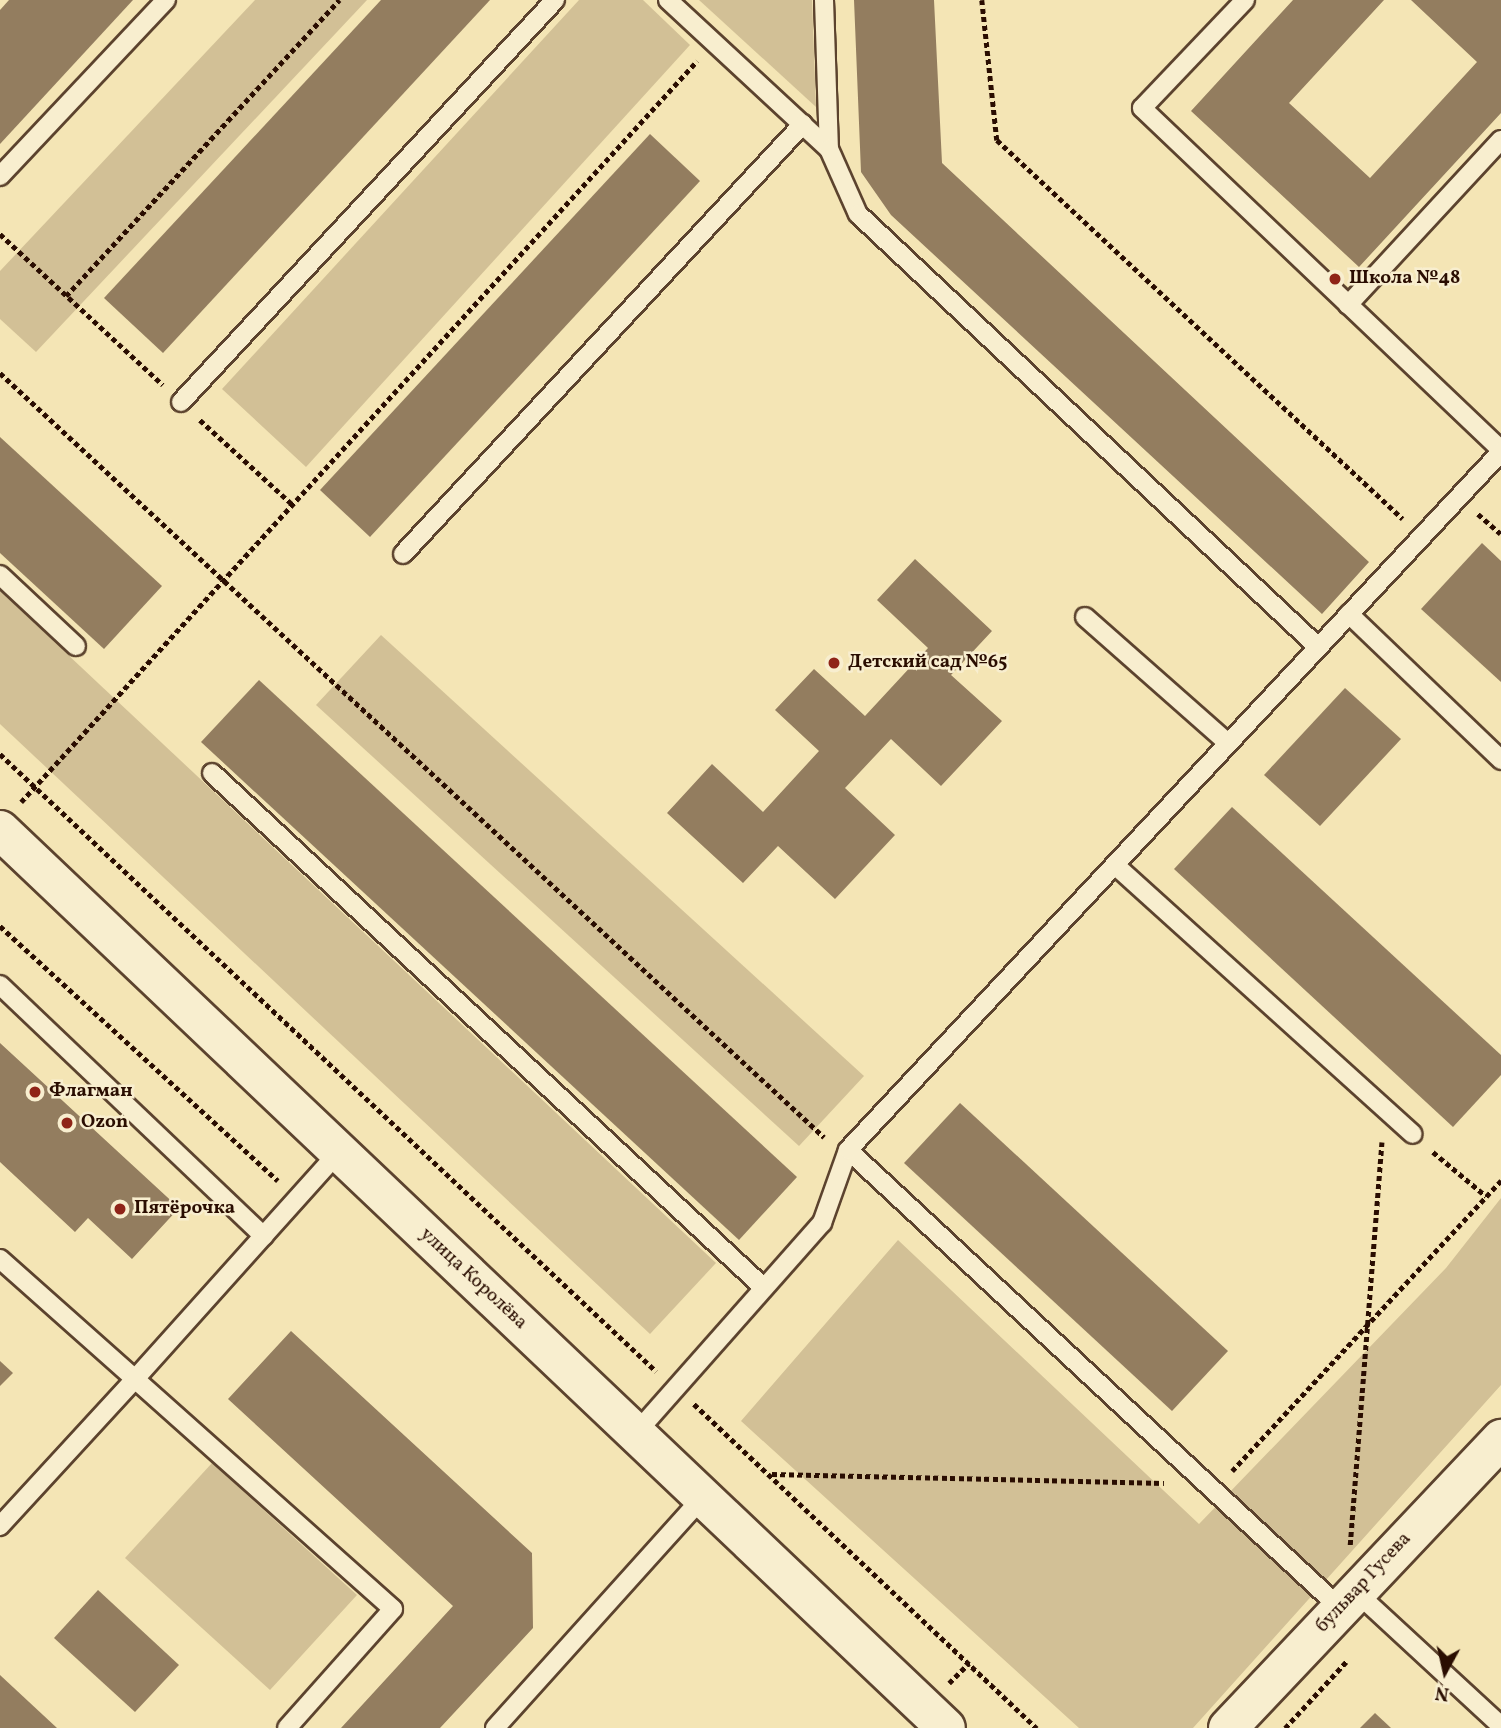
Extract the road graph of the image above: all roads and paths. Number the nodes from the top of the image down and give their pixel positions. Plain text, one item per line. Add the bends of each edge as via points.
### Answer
1 (166, 0) edge
2 (339, 0) edge
3 (555, 0) edge
4 (668, 0) edge
5 (824, 0) edge
6 (982, 0) edge
7 (1245, 0) edge
8 (714, 43) junction
9 (803, 124) junction
10 (1501, 140) edge
11 (829, 149) junction
12 (0, 176) edge
13 (0, 234) edge
14 (66, 296) junction
15 (1348, 305) junction
16 (0, 373) edge
17 (181, 402) junction
18 (1501, 451) edge
19 (292, 504) junction
20 (1421, 537) junction
21 (403, 554) dead end
22 (0, 575) edge
23 (223, 580) junction
24 (1349, 614) junction
25 (1085, 617) dead end
26 (76, 646) dead end
27 (1318, 646) junction
28 (1227, 741) junction
29 (0, 754) edge
30 (1501, 760) edge
31 (212, 772) dead end
32 (34, 787) junction
33 (9, 818) edge
34 (1115, 865) junction
35 (0, 926) edge
36 (0, 985) edge
37 (1384, 1108) junction
38 (1413, 1134) joint
39 (339, 1152) junction
40 (847, 1153) junction
41 (1501, 1180) edge
42 (1486, 1196) junction
43 (297, 1199) junction
44 (264, 1236) junction
45 (0, 1259) edge
46 (764, 1288) junction
47 (1371, 1320) junction
48 (135, 1379) junction
49 (675, 1387) junction
50 (636, 1433) junction
51 (1501, 1439) edge
52 (772, 1474) junction
53 (1211, 1486) junction
54 (703, 1497) junction
55 (0, 1526) edge
56 (1343, 1601) junction
57 (970, 1663) junction
58 (944, 1688) dead end
59 (1501, 1726) edge
60 (287, 1728) edge
61 (495, 1728) edge
62 (946, 1728) edge
63 (1037, 1728) edge
64 (1228, 1728) edge

1 - 12 lane
2 - 14 path
3 - 17 lane
4 - 8 lane
5 - 11 lane
6 - 20 path via 997,140
7 - 15 lane via 1142,108
8 - 9 lane
8 - 19 path
9 - 11 lane
9 - 21 lane
10 - 15 lane
11 - 27 lane via 858,215
13 - 14 path
14 - 17 path
15 - 18 lane
16 - 23 path
17 - 19 path
18 - 20 lane
19 - 23 path
20 - 24 lane
22 - 26 lane
23 - 32 path
23 - 40 path
24 - 27 lane
24 - 30 lane
25 - 28 lane
27 - 28 lane
28 - 34 lane
29 - 32 path
31 - 46 lane
32 - 33 path
32 - 49 path
33 - 39 main road, улица Королёва
34 - 37 lane
34 - 40 lane
35 - 43 path
36 - 44 lane
37 - 38 lane
37 - 47 path
38 - 42 path
39 - 43 lane
39 - 50 main road, улица Королёва
40 - 46 lane via 822,1223
40 - 53 lane
41 - 42 path
42 - 47 path
43 - 44 lane
44 - 48 lane
45 - 48 lane
46 - 49 lane
47 - 53 path
47 - 56 path
48 - 55 lane
48 - 60 lane via 393,1609
49 - 50 lane
49 - 52 path
50 - 54 main road, улица Королёва
51 - 56 main road, бульвар Гусева
52 - 53 path
52 - 57 path
53 - 56 lane
54 - 61 lane
54 - 62 main road, улица Королёва
56 - 59 lane
56 - 64 main road, бульвар Гусева
57 - 58 path
57 - 63 path

